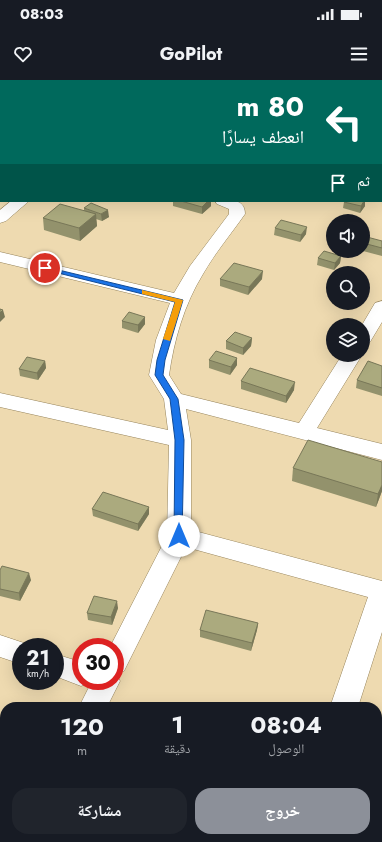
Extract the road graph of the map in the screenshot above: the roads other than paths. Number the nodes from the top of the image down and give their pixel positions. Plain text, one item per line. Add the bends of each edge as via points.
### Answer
1 (20, 202) edge
2 (226, 202) edge
3 (0, 218) edge
4 (0, 257) edge
5 (179, 300) junction
6 (382, 307) edge
7 (370, 327) edge
8 (348, 362) edge
9 (174, 399) junction
10 (0, 400) edge
11 (304, 432) junction
12 (180, 440) junction
13 (382, 452) edge
14 (179, 536) junction
15 (382, 592) edge
16 (122, 638) edge
17 (0, 646) edge
18 (12, 650) edge
19 (97, 690) edge
20 (94, 702) edge
21 (346, 702) edge

1 - 3 street
2 - 5 street via 238,207 237,214 188,283
4 - 5 street
5 - 9 street via 159,375
6 - 7 street
8 - 11 street
9 - 11 street
9 - 12 street
10 - 12 street
11 - 13 street
12 - 14 street
14 - 15 street
14 - 16 street
15 - 21 street
17 - 18 street
19 - 20 street

